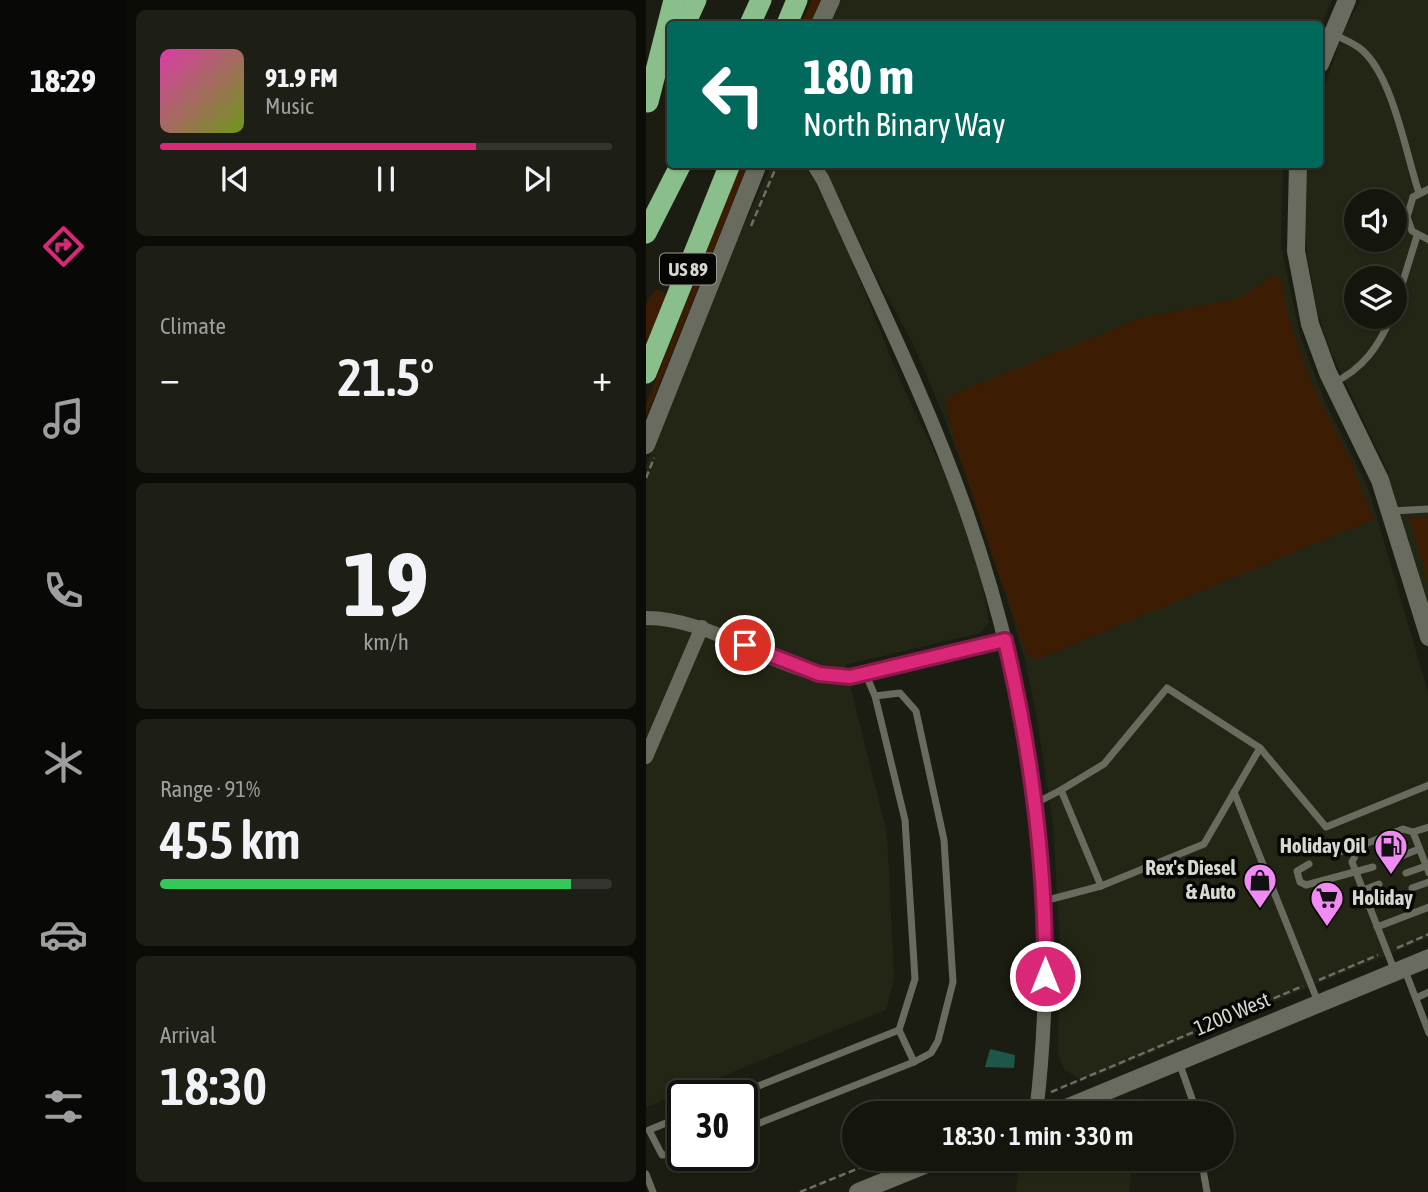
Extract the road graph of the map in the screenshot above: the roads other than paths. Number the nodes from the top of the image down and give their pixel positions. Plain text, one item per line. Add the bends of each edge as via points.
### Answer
1 (674, 0) edge
2 (696, 0) edge
3 (761, 0) edge
4 (797, 0) edge
5 (831, 0) edge
6 (1346, 4) edge
7 (669, 21) edge
8 (686, 21) edge
9 (751, 21) edge
10 (788, 21) edge
11 (821, 21) edge
12 (667, 27) edge
13 (1331, 33) junction
14 (1323, 56) edge
15 (667, 61) edge
16 (647, 104) edge
17 (679, 168) edge
18 (728, 168) edge
19 (756, 168) edge
20 (816, 168) edge
21 (1298, 168) edge
22 (1428, 189) edge
23 (1419, 192) junction
24 (646, 233) edge
25 (1417, 236) junction
26 (1428, 240) edge
27 (1407, 268) edge
28 (1385, 329) edge
29 (646, 373) edge
30 (1333, 383) junction
31 (646, 445) edge
32 (1428, 509) edge
33 (1392, 511) junction
34 (646, 618) edge
35 (702, 627) junction
36 (1428, 637) edge
37 (1005, 640) junction
38 (866, 674) junction
39 (875, 696) junction
40 (1260, 748) junction
41 (646, 757) edge
42 (1428, 785) edge
43 (1061, 790) junction
44 (1234, 792) junction
45 (1036, 803) junction
46 (1428, 827) edge
47 (1413, 832) junction
48 (1360, 846) junction
49 (1419, 849) junction
50 (1340, 852) dead end
51 (1399, 857) dead end
52 (1309, 864) dead end
53 (1373, 867) dead end
54 (1427, 869) edge
55 (1355, 873) junction
56 (1406, 873) dead end
57 (1428, 881) edge
58 (1379, 884) dead end
59 (1101, 886) junction
60 (1412, 888) dead end
61 (1361, 891) junction
62 (1386, 898) dead end
63 (1044, 901) junction
64 (1368, 905) junction
65 (1428, 907) edge
66 (1377, 927) junction
67 (1428, 958) edge
68 (1400, 970) junction
69 (1428, 992) edge
70 (1416, 998) junction
71 (1318, 1003) junction
72 (899, 1030) junction
73 (1428, 1033) edge
74 (1179, 1061) junction
75 (914, 1062) junction
76 (758, 1086) edge
77 (1037, 1101) edge
78 (1083, 1101) edge
79 (1193, 1101) edge
80 (667, 1122) edge
81 (758, 1124) edge
82 (647, 1129) edge
83 (667, 1155) edge
84 (910, 1171) edge
85 (1203, 1171) edge
86 (646, 1174) edge
87 (653, 1192) edge
88 (858, 1192) edge
89 (1207, 1192) edge

1 - 7 highway
2 - 8 highway
3 - 9 highway
4 - 10 highway
5 - 11 main road
6 - 13 main road
12 - 16 highway
13 - 14 main road
13 - 23 lane via 1356,46 1374,65 1394,110
15 - 16 highway
17 - 24 highway
18 - 29 highway, US 89
19 - 31 main road
20 - 37 street via 931,419 979,550
21 - 30 main road via 1299,275 1310,324
22 - 23 lane
23 - 25 lane via 1409,203 1407,218
25 - 26 lane
25 - 27 lane
28 - 30 lane via 1369,358
30 - 33 main road via 1372,459
32 - 33 lane
33 - 36 main road
34 - 35 street
35 - 38 street via 819,674
35 - 41 street
37 - 38 street
37 - 45 street
38 - 39 lane
39 - 72 lane via 906,833 916,979
39 - 75 lane via 900,693 916,711 944,840 953,982 938,1041 931,1053
40 - 42 lane via 1326,827
40 - 43 lane via 1167,688 1104,764
40 - 44 lane
43 - 45 lane
43 - 59 lane
44 - 59 lane via 1204,844
44 - 71 lane
45 - 63 street
46 - 47 lane
47 - 48 lane via 1403,829
47 - 49 lane
48 - 50 lane
48 - 55 lane via 1352,862
49 - 51 lane
49 - 54 lane
52 - 55 lane via 1298,871 1306,885
53 - 55 lane
54 - 56 lane
55 - 61 lane
57 - 60 lane
58 - 61 lane
59 - 63 lane
61 - 64 lane
62 - 64 lane
63 - 77 street via 1044,1012
64 - 66 lane
65 - 66 lane
66 - 68 lane
67 - 68 main road, 1200 West
68 - 70 lane
68 - 71 main road, 1200 West
69 - 70 lane
70 - 73 lane
71 - 74 main road, 1200 West
72 - 75 lane
72 - 76 lane
74 - 78 main road, 1200 West
74 - 79 lane
75 - 81 lane
80 - 82 lane
82 - 83 lane via 662,1155
84 - 88 main road
85 - 89 lane
86 - 87 lane

